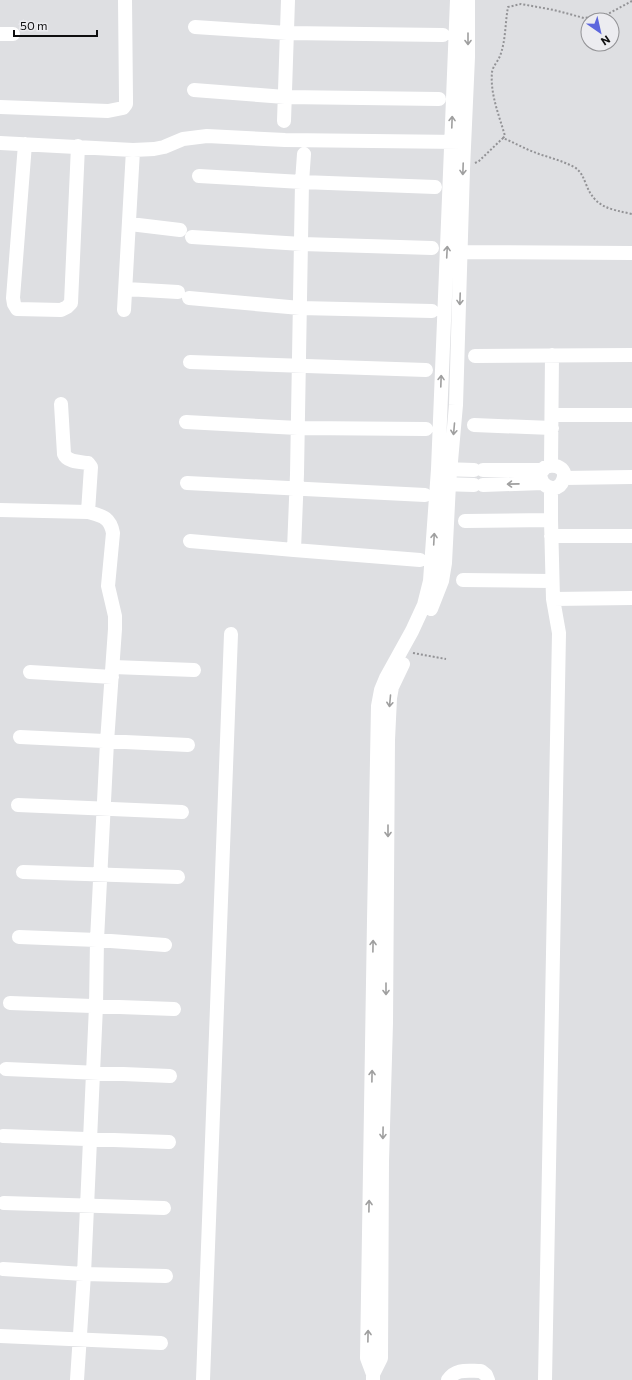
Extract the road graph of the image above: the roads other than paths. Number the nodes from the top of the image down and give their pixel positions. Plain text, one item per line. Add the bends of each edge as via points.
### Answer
1 (126, 0) edge
2 (288, 0) edge
3 (457, 0) edge
4 (468, 0) edge
5 (195, 27) dead end
6 (287, 33) junction
7 (443, 35) dead end
8 (194, 90) dead end
9 (285, 97) junction
10 (439, 99) dead end
11 (0, 106) edge
12 (284, 121) dead end
13 (458, 142) junction
14 (0, 143) edge
15 (25, 144) junction
16 (78, 146) junction
17 (133, 150) junction
18 (304, 154) dead end
19 (199, 176) dead end
20 (302, 182) junction
21 (436, 187) dead end
22 (130, 224) junction
23 (180, 230) dead end
24 (192, 237) dead end
25 (302, 244) junction
26 (432, 248) dead end
27 (461, 252) junction
28 (632, 253) edge
29 (126, 288) junction
30 (300, 308) junction
31 (124, 310) dead end
32 (432, 311) dead end
33 (632, 355) edge
34 (475, 356) dead end
35 (552, 356) junction
36 (190, 362) dead end
37 (299, 366) junction
38 (426, 370) dead end
39 (62, 404) dead end
40 (632, 414) edge
41 (552, 421) junction
42 (186, 422) dead end
43 (474, 425) dead end
44 (298, 428) junction
45 (426, 429) dead end
46 (444, 469) junction
47 (547, 477) junction
48 (632, 477) edge
49 (188, 483) dead end
50 (443, 484) junction
51 (296, 489) junction
52 (425, 495) dead end
53 (0, 510) edge
54 (88, 512) junction
55 (551, 520) junction
56 (465, 521) dead end
57 (551, 536) junction
58 (632, 536) edge
59 (190, 541) dead end
60 (294, 550) junction
61 (432, 562) junction
62 (463, 580) dead end
63 (551, 581) junction
64 (632, 598) edge
65 (553, 599) junction
66 (416, 632) junction
67 (230, 634) dead end
68 (194, 670) dead end
69 (30, 672) dead end
70 (112, 672) junction
71 (20, 737) dead end
72 (107, 742) junction
73 (188, 745) dead end
74 (18, 805) dead end
75 (104, 809) junction
76 (182, 812) dead end
77 (23, 872) dead end
78 (101, 874) junction
79 (178, 877) dead end
80 (19, 937) dead end
81 (97, 940) junction
82 (165, 945) dead end
83 (10, 1003) dead end
84 (96, 1006) junction
85 (174, 1009) dead end
86 (6, 1069) dead end
87 (92, 1073) junction
88 (170, 1076) dead end
89 (3, 1136) dead end
90 (89, 1140) junction
91 (169, 1142) dead end
92 (4, 1203) dead end
93 (86, 1205) junction
94 (164, 1208) dead end
95 (3, 1269) dead end
96 (84, 1274) junction
97 (166, 1276) dead end
98 (0, 1336) edge
99 (79, 1338) junction
100 (161, 1343) dead end
101 (373, 1377) edge
102 (77, 1380) edge
103 (203, 1380) edge
104 (448, 1380) edge
105 (488, 1380) edge
106 (545, 1380) edge

1 - 11 street via 126,104 123,108 108,111
2 - 6 street
13 -> 3 street
4 -> 13 street via 468,57
5 - 6 street
6 - 7 street
6 - 9 street
8 - 9 street
9 - 10 street
9 - 12 street
13 - 17 street via 285,140 207,136 183,139 154,149
13 -> 27 street via 463,169
46 -> 13 street
14 - 15 street
15 - 16 street
15 - 16 street via 13,298 17,309 62,310 71,303
16 - 17 street
17 - 22 street
18 - 20 street
19 - 20 street
20 - 21 street
20 - 25 street
22 - 23 street
22 - 29 street
24 - 25 street
25 - 26 street
25 - 30 street
27 - 28 street
27 -> 46 street via 456,405
29 - 30 street
29 - 31 street
30 - 32 street
30 - 37 street
33 - 35 street
34 - 35 street
35 - 41 street
36 - 37 street
37 - 38 street
37 - 44 street
39 - 54 street via 65,458 88,463 90,467
40 - 41 street
41 - 43 street
41 - 47 street
42 - 44 street
44 - 45 street
44 - 51 street
46 - 47 street
46 - 50 street
47 - 48 street via 556,465 564,472 564,478
47 -> 50 street via 478,485
47 - 55 street
49 - 51 street
50 - 61 street
51 - 52 street
51 - 60 street
53 - 54 street
54 - 70 street via 108,520 112,525 108,586 115,622
55 - 56 street
55 - 57 street
57 - 58 street
57 - 63 street
59 - 60 street
60 - 61 street
61 - 66 street via 442,581
62 - 63 street
63 - 65 street
64 - 65 street
65 - 106 street via 559,634
66 -> 101 street via 392,687 389,705 381,1358
101 -> 66 street via 367,1358 378,706 386,678
67 - 103 street
68 - 70 street
69 - 70 street
70 - 72 street
71 - 72 street
72 - 73 street
72 - 75 street
74 - 75 street
75 - 76 street
75 - 78 street
77 - 78 street
78 - 79 street
78 - 81 street
80 - 81 street
81 - 82 street
81 - 84 street
83 - 84 street
84 - 85 street
84 - 87 street
86 - 87 street
87 - 88 street
87 - 90 street
89 - 90 street
90 - 91 street
90 - 93 street
92 - 93 street
93 - 94 street
93 - 96 street
95 - 96 street
96 - 97 street
96 - 99 street
98 - 99 street
99 - 100 street
99 - 102 street
104 - 105 street via 452,1374 459,1371 482,1371

